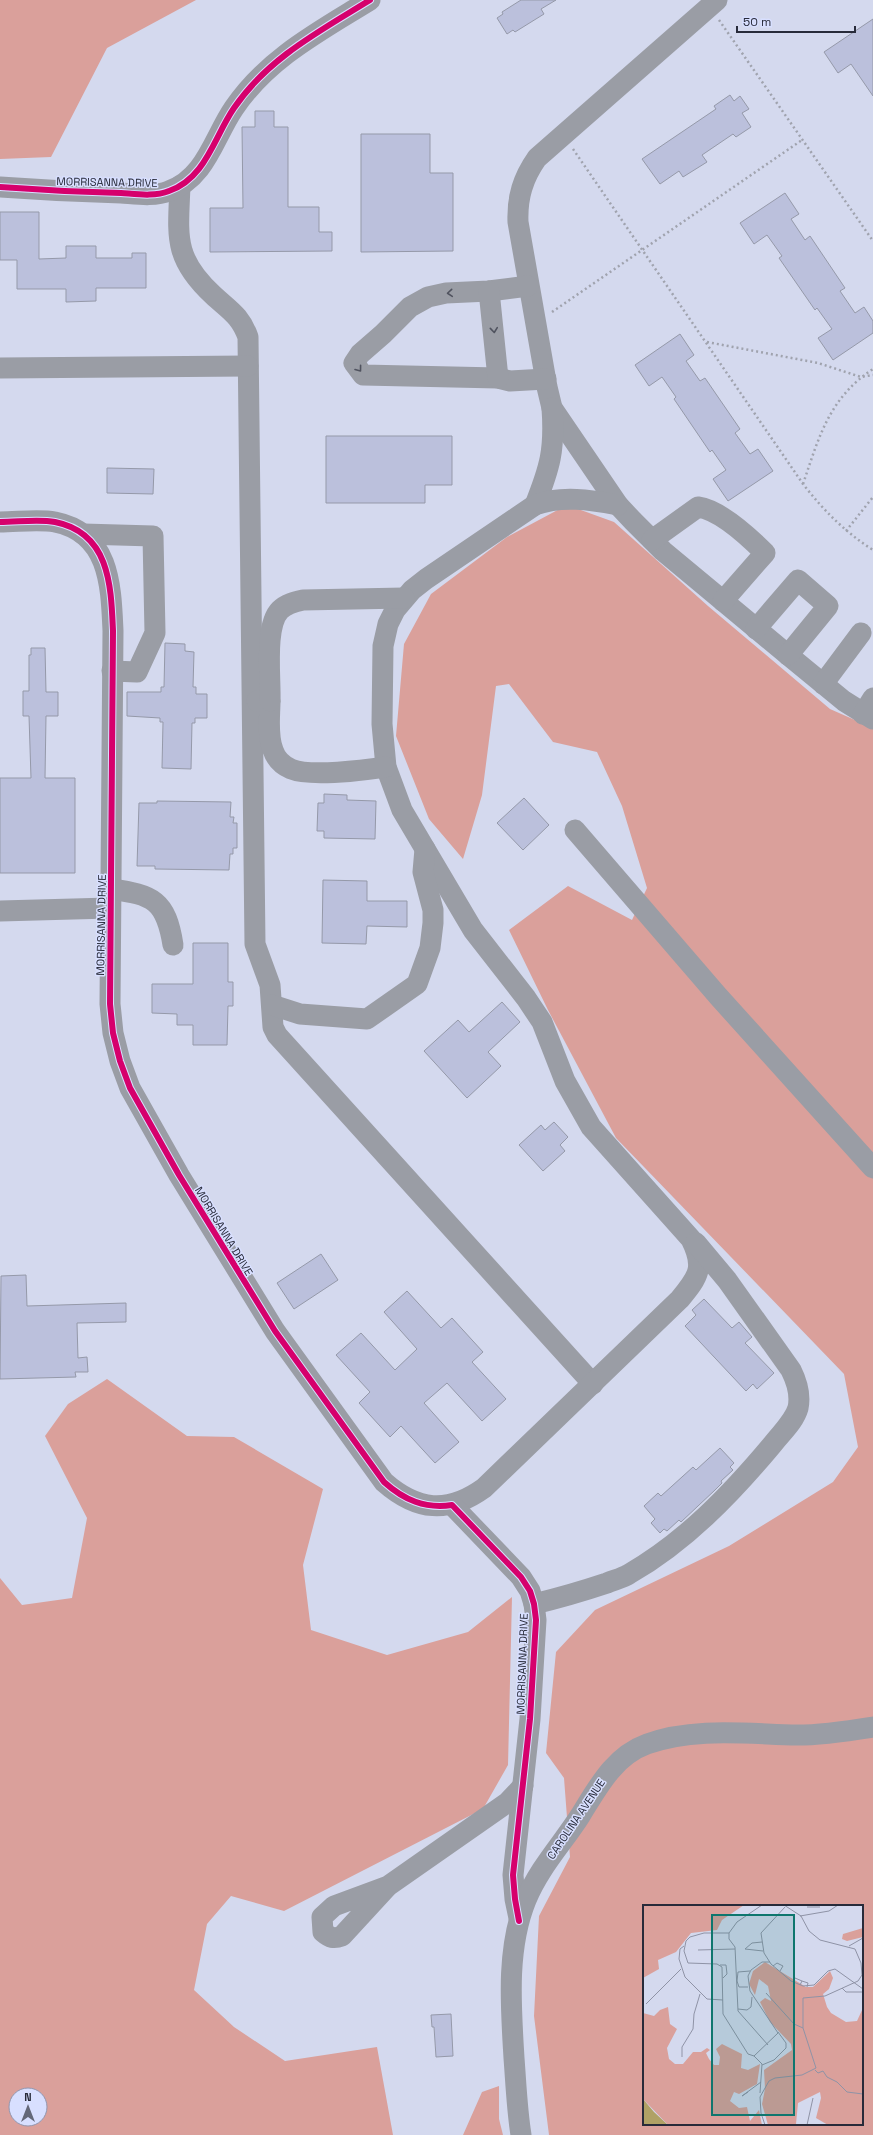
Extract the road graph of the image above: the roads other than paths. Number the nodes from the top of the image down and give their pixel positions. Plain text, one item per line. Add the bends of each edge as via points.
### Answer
1 (370, 0) edge
2 (713, 3) edge
3 (180, 186) junction
4 (0, 187) edge
5 (528, 286) junction
6 (489, 291) junction
7 (248, 366) junction
8 (0, 368) edge
9 (498, 378) junction
10 (546, 379) junction
11 (552, 408) junction
12 (535, 505) junction
13 (618, 505) junction
14 (0, 522) edge
15 (83, 534) junction
16 (652, 540) junction
17 (404, 598) junction
18 (723, 601) junction
19 (756, 629) junction
20 (861, 632) dead end
21 (788, 655) junction
22 (112, 671) junction
23 (823, 684) junction
24 (261, 701) junction
25 (870, 710) edge
26 (386, 767) junction
27 (575, 830) dead end
28 (425, 849) junction
29 (111, 899) junction
30 (0, 911) edge
31 (173, 945) dead end
32 (272, 1005) junction
33 (873, 1168) edge
34 (691, 1239) junction
35 (594, 1384) junction
36 (452, 1505) junction
37 (534, 1604) junction
38 (873, 1727) edge
39 (523, 1786) junction
40 (388, 1886) dead end
41 (519, 1921) junction
42 (521, 2135) edge

1 - 3 street, MORRISANNA DRIVE via 288,51 267,68 233,109 202,166 194,176
2 - 5 street via 537,158 527,172 517,209
3 - 4 street, MORRISANNA DRIVE via 156,194
3 - 7 street via 178,237 182,253 194,274 213,295 236,314 243,325 248,337
5 - 6 street
5 - 10 street
6 -> 9 street
6 -> 9 street via 446,293 428,297 410,306 360,354 354,363 363,375
7 - 8 street
7 - 24 street
9 - 10 street via 510,381
10 - 11 street
11 - 12 street via 554,439 548,471
11 - 13 street
12 - 13 street via 549,500 572,499
12 - 17 street via 426,579
13 - 16 street
14 - 15 street, MORRISANNA DRIVE via 54,522 69,526
15 - 22 street, MORRISANNA DRIVE via 94,544 106,566 111,599
15 - 22 street via 153,536 155,633 137,672
16 - 18 street
16 - 18 street via 698,507 706,508 755,543 765,553
17 - 24 street via 291,602 274,618
17 - 26 street via 388,624 383,646 382,724
18 - 19 street
19 - 21 street
19 - 21 street via 798,580 828,606
20 - 23 street
21 - 23 street
22 - 29 street, MORRISANNA DRIVE
23 - 25 street
24 - 26 street via 272,748 284,766 303,772 361,771
24 - 32 street via 255,944 270,985
26 - 28 street via 402,810
27 - 33 street via 718,996
28 - 32 street via 423,872 433,910 433,923 430,948 417,984 367,1019 300,1014
28 - 34 street via 474,930 542,1022 565,1081 591,1126
29 - 30 street
29 - 31 street via 139,893 152,899 168,921
29 - 36 street, MORRISANNA DRIVE via 110,1004 113,1033 130,1088 179,1175 275,1331 384,1482 412,1501 428,1506
32 - 35 street via 273,1027 277,1035
34 - 35 street via 698,1252 699,1265 695,1282
34 - 37 street via 727,1280 791,1370 799,1394 793,1420 758,1462 714,1508 692,1530 661,1554 628,1575 582,1592
35 - 36 street via 484,1488 470,1498
36 - 37 street, MORRISANNA DRIVE via 521,1577 530,1591
37 - 39 street, MORRISANNA DRIVE via 536,1620
38 - 41 street, CAROLINA AVENUE via 799,1735 706,1733 676,1736 634,1750 607,1773 577,1821 550,1857 531,1889
39 - 40 street via 508,1802
39 - 41 street, MORRISANNA DRIVE via 514,1875
41 - 42 street, CAROLINA AVENUE via 512,1976

